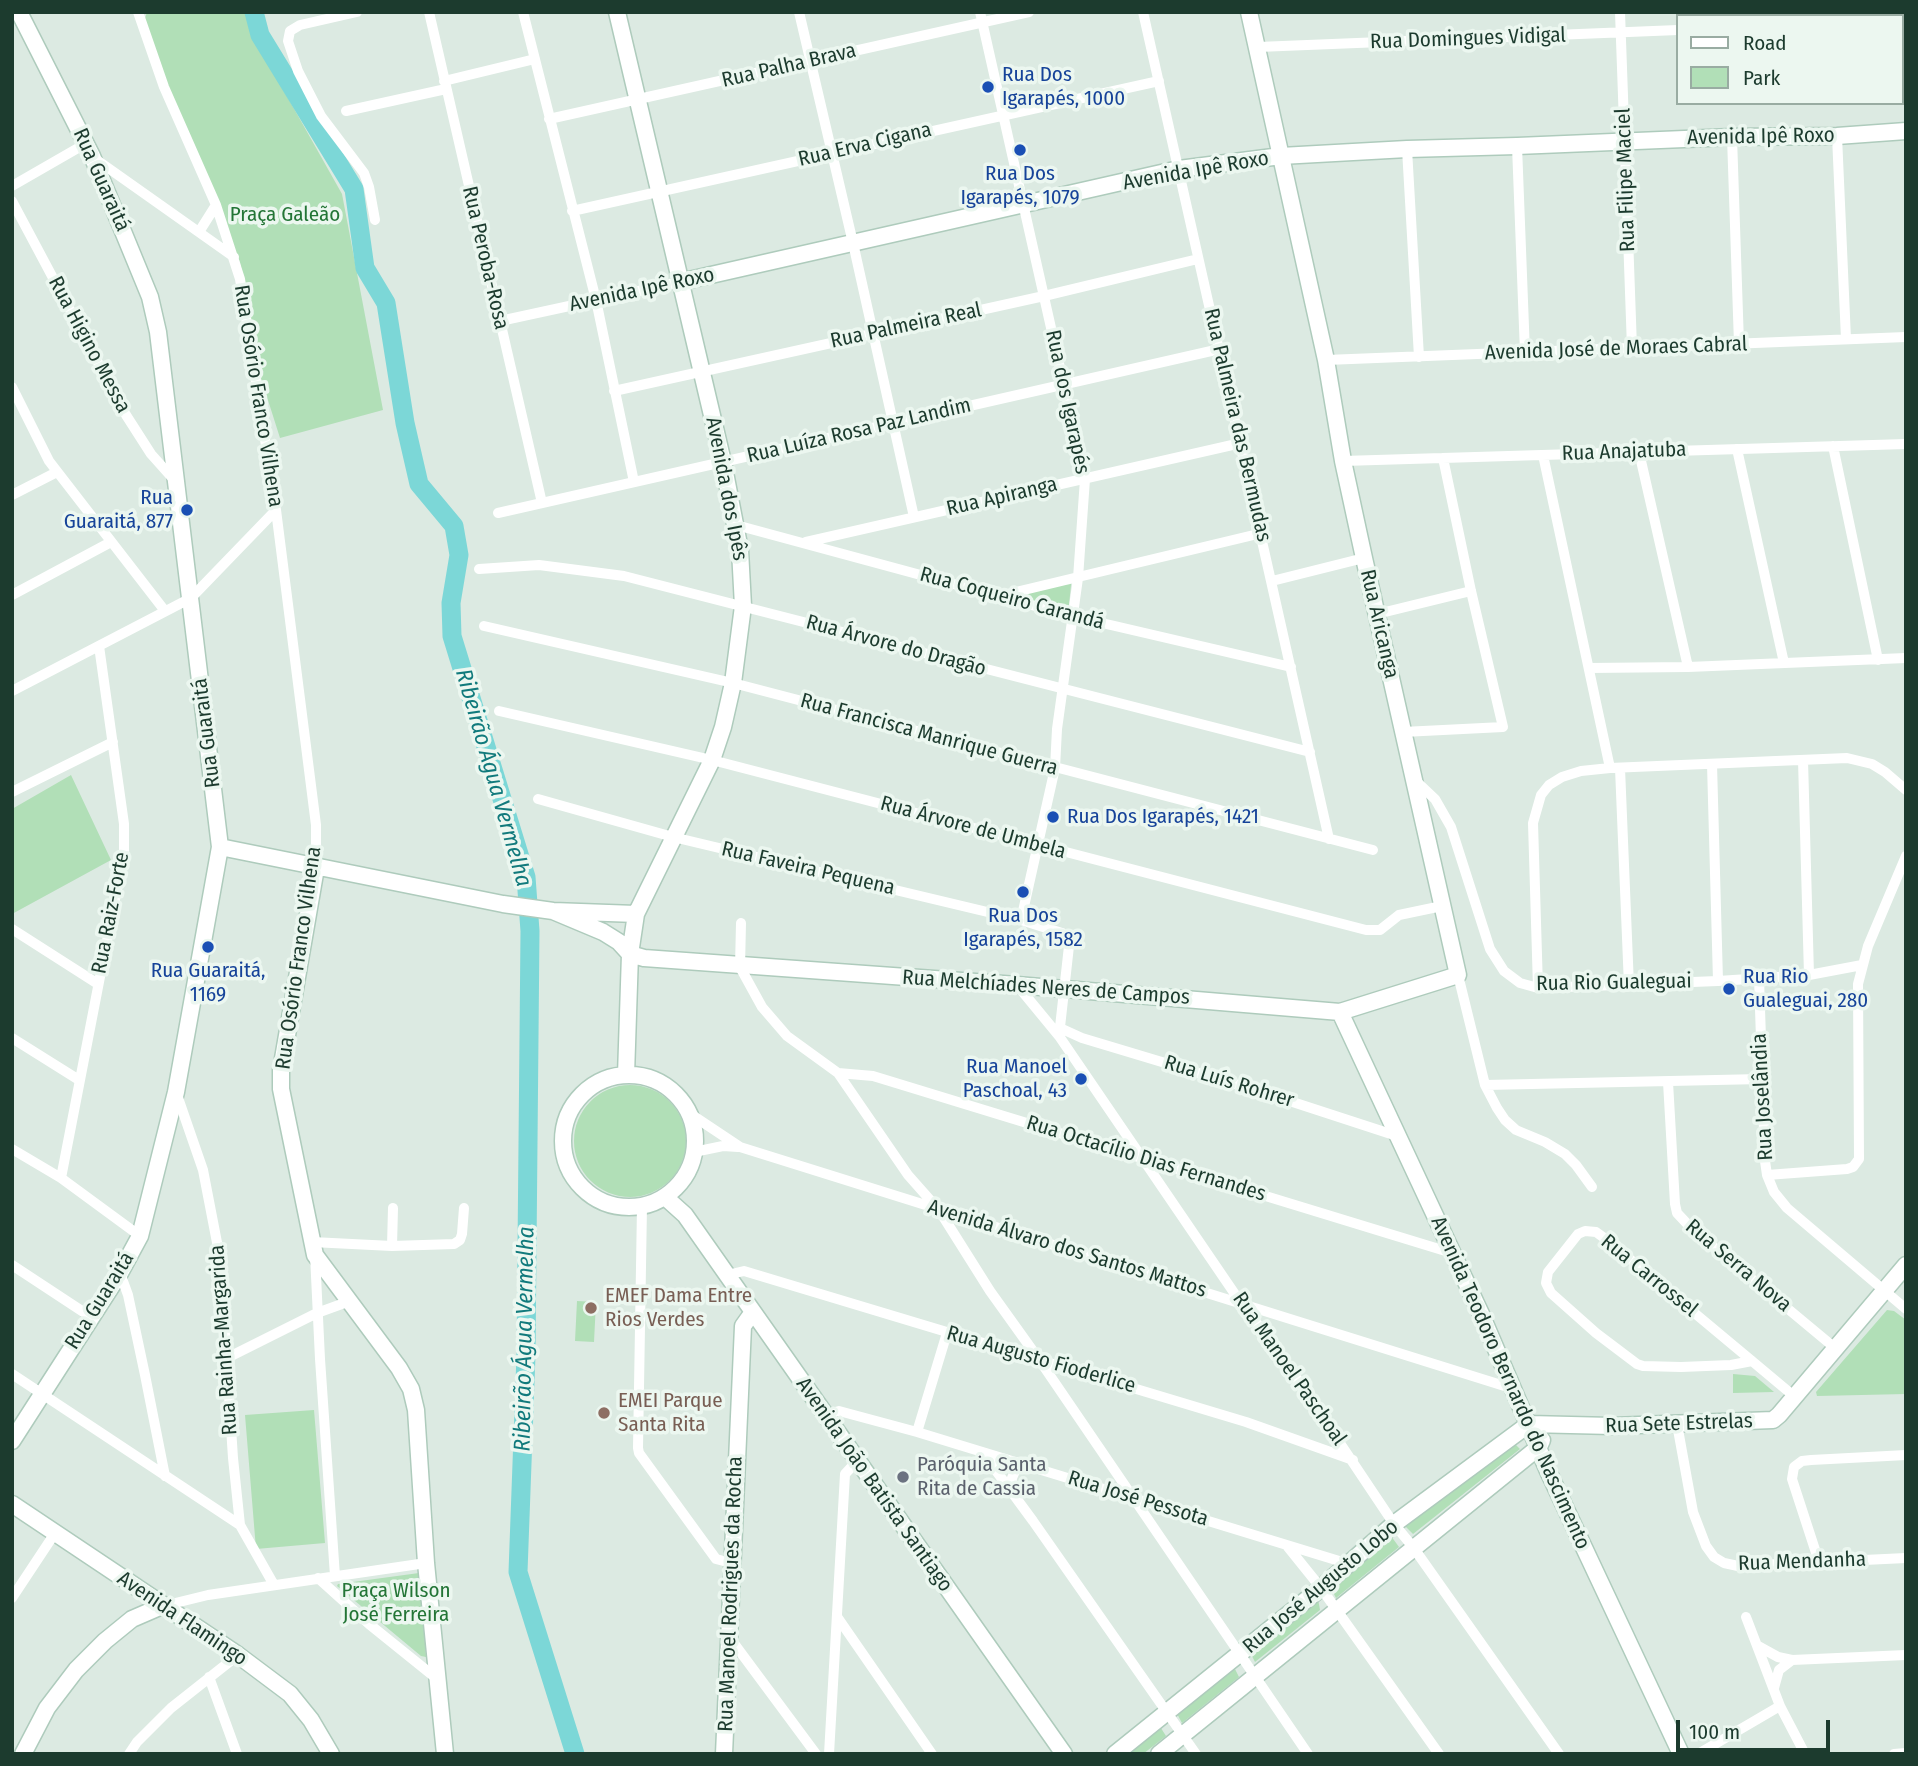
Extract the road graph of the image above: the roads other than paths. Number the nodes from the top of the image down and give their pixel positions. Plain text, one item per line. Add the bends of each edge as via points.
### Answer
1 (19, 12) edge
2 (138, 12) edge
3 (357, 12) edge
4 (429, 12) edge
5 (523, 12) edge
6 (617, 12) edge
7 (799, 12) edge
8 (1030, 12) edge
9 (1143, 12) edge
10 (1249, 12) edge
11 (1620, 12) edge
12 (981, 18) edge
13 (1676, 30) edge
14 (1620, 33) junction
15 (1258, 47) junction
16 (535, 59) junction
17 (811, 61) junction
18 (1159, 81) junction
19 (445, 85) junction
20 (638, 101) junction
21 (346, 111) dead end
22 (1003, 114) junction
23 (549, 119) junction
24 (1906, 131) edge
25 (1837, 136) junction
26 (1732, 137) junction
27 (1624, 142) junction
28 (1517, 146) junction
29 (1407, 149) junction
30 (89, 150) junction
31 (830, 153) junction
32 (1281, 156) junction
33 (1179, 169) junction
34 (12, 186) edge
35 (660, 192) junction
36 (12, 201) edge
37 (216, 205) junction
38 (1025, 205) junction
39 (572, 211) junction
40 (375, 220) dead end
41 (200, 232) junction
42 (853, 243) junction
43 (234, 257) junction
44 (1198, 259) junction
45 (680, 282) junction
46 (1044, 296) junction
47 (596, 300) junction
48 (500, 321) junction
49 (874, 333) junction
50 (1906, 337) edge
51 (1846, 339) junction
52 (1740, 344) junction
53 (1632, 348) junction
54 (1220, 349) junction
55 (1525, 353) junction
56 (1419, 357) junction
57 (1326, 360) junction
58 (700, 371) junction
59 (1065, 384) junction
60 (12, 387) edge
61 (614, 391) junction
62 (892, 423) junction
63 (1241, 443) junction
64 (1906, 444) edge
65 (1833, 446) junction
66 (1737, 449) junction
67 (1639, 452) junction
68 (1543, 455) junction
69 (1443, 458) junction
70 (1343, 461) junction
71 (723, 462) junction
72 (57, 472) junction
73 (1085, 479) junction
74 (634, 482) junction
75 (176, 483) junction
76 (12, 495) edge
77 (542, 503) junction
78 (276, 510) junction
79 (498, 513) dead end
80 (914, 517) junction
81 (736, 525) junction
82 (1262, 533) junction
83 (111, 542) junction
84 (804, 543) junction
85 (1364, 558) junction
86 (479, 569) dead end
87 (1078, 578) junction
88 (1272, 581) junction
89 (1471, 591) junction
90 (12, 595) edge
91 (997, 596) junction
92 (191, 598) junction
93 (743, 606) junction
94 (165, 611) junction
95 (1377, 614) junction
96 (1072, 616) junction
97 (484, 626) dead end
98 (99, 646) junction
99 (1906, 658) edge
100 (1878, 660) junction
101 (1784, 663) junction
102 (1291, 667) junction
103 (1688, 667) junction
104 (1589, 668) junction
105 (733, 683) junction
106 (1062, 690) junction
107 (12, 691) edge
108 (499, 711) dead end
109 (1403, 732) junction
110 (113, 742) junction
111 (1310, 752) junction
112 (712, 760) junction
113 (1803, 760) junction
114 (1712, 764) junction
115 (1055, 768) junction
116 (1615, 768) junction
117 (1412, 777) junction
118 (1906, 790) edge
119 (12, 792) edge
120 (538, 799) dead end
121 (673, 837) junction
122 (1329, 839) junction
123 (1040, 845) junction
124 (220, 847) junction
125 (1373, 850) dead end
126 (1906, 856) edge
127 (316, 868) junction
128 (1442, 906) junction
129 (551, 910) junction
130 (636, 914) junction
131 (571, 919) junction
132 (1021, 920) junction
133 (741, 923) dead end
134 (12, 929) edge
135 (632, 931) junction
136 (630, 954) junction
137 (1862, 965) junction
138 (740, 967) junction
139 (1458, 975) junction
140 (1809, 975) junction
141 (1759, 978) junction
142 (1718, 981) junction
143 (98, 984) junction
144 (1017, 985) junction
145 (1629, 986) junction
146 (1538, 988) junction
147 (1066, 990) junction
148 (1340, 1012) junction
149 (1060, 1032) junction
150 (12, 1038) edge
151 (838, 1073) junction
152 (626, 1075) junction
153 (1762, 1079) junction
154 (79, 1080) junction
155 (1668, 1082) junction
156 (1485, 1085) junction
157 (176, 1092) junction
158 (689, 1113) junction
159 (1397, 1136) junction
160 (740, 1147) junction
161 (12, 1149) edge
162 (694, 1152) junction
163 (1144, 1158) junction
164 (1767, 1175) junction
165 (61, 1178) junction
166 (682, 1181) junction
167 (1592, 1187) dead end
168 (665, 1197) junction
169 (642, 1206) junction
170 (393, 1208) dead end
171 (464, 1208) dead end
172 (939, 1210) junction
173 (685, 1215) junction
174 (140, 1236) junction
175 (392, 1246) junction
176 (314, 1248) junction
177 (1452, 1253) junction
178 (12, 1265) edge
179 (1906, 1265) edge
180 (120, 1273) junction
181 (727, 1275) junction
182 (1884, 1292) junction
183 (350, 1301) junction
184 (1241, 1303) junction
185 (1906, 1309) edge
186 (753, 1312) junction
187 (317, 1313) junction
188 (91, 1317) junction
189 (947, 1333) junction
190 (1835, 1348) junction
191 (227, 1358) junction
192 (1038, 1358) junction
193 (1752, 1360) junction
194 (12, 1374) edge
195 (1514, 1388) junction
196 (41, 1393) junction
197 (1795, 1397) junction
198 (825, 1415) junction
199 (1529, 1424) junction
200 (1677, 1424) junction
201 (1550, 1426) junction
202 (916, 1432) junction
203 (12, 1441) edge
204 (1539, 1447) junction
205 (983, 1453) junction
206 (1906, 1455) edge
207 (858, 1460) junction
208 (1353, 1460) junction
209 (1019, 1462) junction
210 (1110, 1464) junction
211 (165, 1476) junction
212 (1095, 1485) junction
213 (1011, 1490) junction
214 (1133, 1497) junction
215 (12, 1504) edge
216 (1174, 1510) junction
217 (1394, 1524) junction
218 (240, 1525) junction
219 (1155, 1528) junction
220 (55, 1533) junction
221 (1288, 1546) junction
222 (1413, 1547) junction
223 (1906, 1558) edge
224 (1819, 1562) junction
225 (426, 1563) junction
226 (731, 1563) junction
227 (1349, 1564) junction
228 (335, 1576) junction
229 (318, 1578) junction
230 (274, 1584) junction
231 (1321, 1588) junction
232 (12, 1598) edge
233 (162, 1606) junction
234 (1336, 1609) junction
235 (1746, 1617) dead end
236 (838, 1618) junction
237 (729, 1637) junction
238 (1758, 1646) junction
239 (1240, 1654) junction
240 (238, 1655) junction
241 (1906, 1655) edge
242 (1791, 1660) junction
243 (209, 1676) junction
244 (1255, 1676) junction
245 (436, 1678) junction
246 (1774, 1688) junction
247 (1780, 1706) junction
248 (1168, 1713) junction
249 (1182, 1734) junction
250 (137, 1742) junction
251 (1906, 1753) edge
252 (23, 1754) edge
253 (129, 1754) edge
254 (141, 1754) edge
255 (237, 1754) edge
256 (331, 1754) edge
257 (445, 1754) edge
258 (724, 1754) edge
259 (816, 1754) edge
260 (829, 1754) edge
261 (933, 1754) edge
262 (1064, 1754) edge
263 (1115, 1754) edge
264 (1159, 1754) edge
265 (1196, 1754) edge
266 (1308, 1754) edge
267 (1439, 1754) edge
268 (1559, 1754) edge
269 (1681, 1754) edge
270 (1698, 1754) edge
271 (1805, 1754) edge
272 (1894, 1754) edge

1 - 30 street, Rua Guaraitá
2 - 37 street, Rua Osório Franco Vilhena via 164,87
3 - 40 street via 294,28 288,41 321,116 364,173
4 - 19 street, Rua Peroba-Rosa
5 - 16 street
6 - 20 street, Avenida dos Ipês
7 - 17 street
8 - 12 street, Rua Palha Brava
9 - 18 street, Rua Palmeira das Bermudas
10 - 15 street, Rua Aricanga
11 - 14 street, Rua Filipe Maciel
12 - 17 street, Rua Palha Brava
12 - 22 street, Rua dos Igarapés
13 - 14 street, Rua Domingues Vidigal
14 - 15 street, Rua Domingues Vidigal
14 - 27 street, Rua Filipe Maciel
15 - 32 street, Rua Aricanga
16 - 19 street
16 - 23 street
17 - 20 street, Rua Palha Brava
17 - 31 street
18 - 22 street, Rua Erva Cigana
18 - 33 street, Rua Palmeira das Bermudas
19 - 21 street
19 - 48 street, Rua Peroba-Rosa
20 - 23 street, Rua Palha Brava
20 - 35 street, Avenida dos Ipês
22 - 31 street, Rua Erva Cigana
22 - 38 street, Rua dos Igarapés
23 - 39 street
24 - 25 street, Avenida Ipê Roxo
25 - 26 street, Avenida Ipê Roxo
25 - 51 street
26 - 27 street, Avenida Ipê Roxo
26 - 52 street
27 - 28 street, Avenida Ipê Roxo
27 - 53 street, Rua Filipe Maciel
28 - 29 street, Avenida Ipê Roxo
28 - 55 street
29 - 32 street, Avenida Ipê Roxo
29 - 56 street
30 - 34 street
30 - 41 street
30 - 75 street, Rua Guaraitá via 150,297
31 - 35 street, Rua Erva Cigana
31 - 42 street
32 - 33 street, Avenida Ipê Roxo
32 - 57 street, Rua Aricanga
33 - 38 street, Avenida Ipê Roxo
33 - 44 street, Rua Palmeira das Bermudas
35 - 39 street, Rua Erva Cigana
35 - 45 street, Avenida dos Ipês
36 - 75 street, Rua Higino Messa via 126,415
37 - 41 street
37 - 43 street, Rua Osório Franco Vilhena
38 - 42 street, Avenida Ipê Roxo
38 - 46 street, Rua dos Igarapés
39 - 47 street
41 - 43 street
42 - 45 street, Avenida Ipê Roxo
42 - 49 street
43 - 78 street, Rua Osório Franco Vilhena via 245,300
44 - 46 street, Rua Palmeira Real
44 - 54 street, Rua Palmeira das Bermudas
45 - 47 street, Avenida Ipê Roxo
45 - 58 street, Avenida dos Ipês
46 - 49 street, Rua Palmeira Real
46 - 59 street, Rua dos Igarapés
47 - 48 street, Avenida Ipê Roxo
47 - 61 street
48 - 77 street, Rua Peroba-Rosa
49 - 58 street, Rua Palmeira Real
49 - 62 street
50 - 51 street, Avenida José de Moraes Cabral
51 - 52 street, Avenida José de Moraes Cabral
52 - 53 street, Avenida José de Moraes Cabral
53 - 55 street, Avenida José de Moraes Cabral
54 - 59 street, Rua Luíza Rosa Paz Landim
54 - 63 street, Rua Palmeira das Bermudas
55 - 56 street, Avenida José de Moraes Cabral
56 - 57 street, Avenida José de Moraes Cabral
57 - 70 street, Rua Aricanga
58 - 61 street, Rua Palmeira Real
58 - 71 street, Avenida dos Ipês
59 - 62 street, Rua Luíza Rosa Paz Landim
59 - 73 street, Rua dos Igarapés
60 - 72 street
61 - 74 street
62 - 71 street, Rua Luíza Rosa Paz Landim
62 - 80 street
63 - 73 street, Rua Apiranga
63 - 82 street, Rua Palmeira das Bermudas
64 - 65 street, Rua Anajatuba
65 - 66 street, Rua Anajatuba
65 - 100 street
66 - 67 street, Rua Anajatuba
66 - 101 street
67 - 68 street, Rua Anajatuba
67 - 103 street
68 - 69 street, Rua Anajatuba
68 - 104 street
69 - 70 street, Rua Anajatuba
69 - 89 street
70 - 85 street, Rua Aricanga
71 - 74 street, Rua Luíza Rosa Paz Landim
71 - 81 street, Avenida dos Ipês
72 - 76 street
72 - 83 street
73 - 80 street, Rua Apiranga
73 - 87 street, Rua dos Igarapés
74 - 77 street, Rua Luíza Rosa Paz Landim
75 - 92 street, Rua Guaraitá
77 - 79 street, Rua Luíza Rosa Paz Landim
78 - 92 street
78 - 127 street, Rua Osório Franco Vilhena via 315,812
80 - 84 street, Rua Apiranga
81 - 84 street, Rua Coqueiro Carandá
81 - 93 street, Avenida dos Ipês
82 - 87 street
82 - 88 street, Rua Palmeira das Bermudas
83 - 90 street
83 - 94 street
84 - 91 street, Rua Coqueiro Carandá
85 - 88 street
85 - 95 street, Rua Aricanga
86 - 93 street, Rua Árvore do Dragão via 539,565 582,569
87 - 91 street
87 - 96 street, Rua dos Igarapés
88 - 102 street, Rua Palmeira das Bermudas
89 - 95 street
89 - 109 street via 1503,727
91 - 96 street, Rua Coqueiro Carandá
92 - 94 street
92 - 124 street, Rua Guaraitá
93 - 105 street, Avenida dos Ipês
93 - 106 street, Rua Árvore do Dragão
94 - 98 street
95 - 109 street, Rua Aricanga
96 - 102 street, Rua Coqueiro Carandá
96 - 106 street, Rua dos Igarapés
97 - 105 street, Rua Francisca Manrique Guerra
98 - 107 street
98 - 110 street, Rua Raiz-Forte
99 - 100 street
100 - 101 street
101 - 103 street
102 - 111 street, Rua Palmeira das Bermudas
103 - 104 street
104 - 116 street
105 - 112 street, Avenida dos Ipês
105 - 115 street, Rua Francisca Manrique Guerra
106 - 111 street, Rua Árvore do Dragão
106 - 115 street, Rua dos Igarapés
108 - 112 street, Rua Árvore de Umbela
109 - 117 street, Rua Aricanga
110 - 119 street
110 - 143 street, Rua Raiz-Forte via 124,852
111 - 122 street, Rua Palmeira das Bermudas
112 - 121 street, Avenida dos Ipês
112 - 123 street, Rua Árvore de Umbela
113 - 114 street
113 - 118 street via 1858,760 1885,772
113 - 140 street
114 - 116 street
114 - 142 street
115 - 122 street, Rua Francisca Manrique Guerra
115 - 123 street, Rua dos Igarapés
116 - 145 street
116 - 146 street via 1562,777 1549,785 1536,807
117 - 128 street, Rua Aricanga
117 - 146 street, Rua Rio Gualeguai via 1435,799 1451,827 1496,960 1512,978
120 - 121 street, Rua Faveira Pequena
121 - 130 street, Avenida dos Ipês
121 - 132 street, Rua Faveira Pequena
122 - 125 street, Rua Francisca Manrique Guerra
123 - 128 street, Rua Árvore de Umbela via 1375,931 1399,915
123 - 132 street, Rua dos Igarapés
124 - 127 street
124 - 157 street, Rua Guaraitá
126 - 137 street
127 - 129 street
127 - 176 street, Rua Osório Franco Vilhena via 281,1070
128 - 139 street, Rua Aricanga
129 - 130 street
129 - 131 street
130 - 135 street, Avenida dos Ipês
131 - 135 street
131 - 136 street via 603,932
132 - 147 street, Rua Faveira Pequena via 1067,937
133 - 138 street
134 - 143 street
135 - 136 street, Avenida dos Ipês
136 - 138 street, Rua Melchíades Neres de Campos
136 - 152 street, Avenida dos Ipês
137 - 140 street, Rua Rio Gualeguai
137 - 164 street via 1857,1004 1857,1164 1847,1169
138 - 144 street, Rua Melchíades Neres de Campos
138 - 151 street via 771,1020
139 - 148 street, Rua Melchíades Neres de Campos
139 - 156 street, Rua Aricanga
140 - 141 street, Rua Rio Gualeguai
141 - 142 street, Rua Rio Gualeguai
141 - 153 street, Rua Joselândia
142 - 145 street, Rua Rio Gualeguai
143 - 154 street, Rua Raiz-Forte
144 - 147 street, Rua Melchíades Neres de Campos
144 - 149 street, Rua Manoel Paschoal
145 - 146 street, Rua Rio Gualeguai
147 - 148 street, Rua Melchíades Neres de Campos
147 - 149 street
148 - 159 street, Avenida Teodoro Bernardo do Nascimento
149 - 159 street, Rua Luís Rohrer
149 - 163 street, Rua Manoel Paschoal
150 - 154 street
151 - 163 street, Rua Octacílio Dias Fernandes via 873,1076
151 - 172 street via 908,1175
152 - 158 street via 642,1076 670,1089
152 - 169 street via 600,1083 579,1099 569,1114 564,1150 568,1167 590,1195 615,1205
153 - 155 street
153 - 164 street, Rua Joselândia
154 - 165 street, Rua Raiz-Forte
155 - 156 street
155 - 190 street, Rua Serra Nova via 1677,1213
156 - 167 street, Rua Aricanga via 1510,1126 1565,1154
157 - 174 street, Rua Guaraitá
157 - 191 street, Rua Rainha-Margarida via 203,1170 217,1238
158 - 160 street, Avenida Álvaro dos Santos Mattos
158 - 162 street via 695,1132
159 - 177 street, Avenida Teodoro Bernardo do Nascimento
160 - 162 street, Avenida Álvaro dos Santos Mattos
160 - 172 street, Avenida Álvaro dos Santos Mattos
161 - 165 street
162 - 166 street
163 - 177 street, Rua Octacílio Dias Fernandes
163 - 184 street, Rua Manoel Paschoal
164 - 182 street, Rua Joselândia via 1787,1208
165 - 174 street
166 - 168 street
166 - 173 street, Avenida João Batista Santiago
168 - 169 street
168 - 173 street, Avenida João Batista Santiago
169 - 226 street via 639,1453 716,1559
170 - 175 street
171 - 175 street via 462,1234 454,1244
172 - 184 street, Avenida Álvaro dos Santos Mattos
172 - 192 street
173 - 181 street, Avenida João Batista Santiago
174 - 180 street, Rua Guaraitá
175 - 176 street
176 - 183 street, Rua Osório Franco Vilhena
176 - 187 street
177 - 195 street, Avenida Teodoro Bernardo do Nascimento
178 - 188 street
179 - 182 street, Rua Sete Estrelas
180 - 188 street, Rua Guaraitá
180 - 211 street
181 - 186 street, Avenida João Batista Santiago
181 - 189 street, Rua Augusto Fioderlice via 744,1271
182 - 185 street, Rua Joselândia
182 - 190 street, Rua Sete Estrelas
183 - 187 street
183 - 225 street, Rua Osório Franco Vilhena via 411,1389
184 - 195 street, Avenida Álvaro dos Santos Mattos
184 - 208 street, Rua Manoel Paschoal
186 - 198 street, Avenida João Batista Santiago
186 - 226 street, Rua Manoel Rodrigues da Rocha via 743,1326
187 - 191 street
187 - 228 street
188 - 196 street, Rua Guaraitá
189 - 192 street, Rua Augusto Fioderlice
189 - 202 street
190 - 197 street, Rua Sete Estrelas
191 - 218 street, Rua Rainha-Margarida
192 - 208 street, Rua Augusto Fioderlice
192 - 210 street
193 - 193 street, Rua Carrossel via 1596,1232 1578,1234 1548,1272 1550,1293 1637,1364 1681,1367
193 - 197 street, Rua Carrossel
194 - 196 street
195 - 199 street, Avenida Teodoro Bernardo do Nascimento
196 - 203 street, Rua Guaraitá
196 - 211 street
197 - 200 street, Rua Sete Estrelas via 1768,1421
198 - 202 street, Rua José Pessota via 839,1411
198 - 207 street, Avenida João Batista Santiago
199 - 201 street, Rua Sete Estrelas
199 - 204 street, Avenida Teodoro Bernardo do Nascimento
199 - 217 street, Rua José Augusto Lobo
200 - 201 street, Rua Sete Estrelas
200 - 224 street, Rua Mendanha via 1693,1512 1714,1557 1738,1566
201 - 204 street
202 - 205 street, Rua José Pessota
204 - 222 street, Rua José Augusto Lobo
204 - 269 street, Avenida Teodoro Bernardo do Nascimento
205 - 209 street, Rua José Pessota
205 - 213 street
206 - 224 street via 1811,1460 1794,1467 1792,1479
207 - 236 street via 845,1474
207 - 262 street, Avenida João Batista Santiago
208 - 217 street, Rua Manoel Paschoal
209 - 212 street, Rua José Pessota
209 - 213 street
210 - 212 street
210 - 214 street
211 - 218 street
212 - 214 street, Rua José Pessota
213 - 248 street
214 - 216 street, Rua José Pessota
214 - 219 street
215 - 220 street, Avenida Flamingo
216 - 219 street via 1159,1518
216 - 221 street, Rua José Pessota
217 - 222 street, Rua Manoel Paschoal
217 - 227 street, Rua José Augusto Lobo
218 - 230 street, Rua Rainha-Margarida
219 - 239 street
220 - 232 street
220 - 233 street, Avenida Flamingo
221 - 227 street, Rua José Pessota
221 - 231 street
222 - 234 street, Rua José Augusto Lobo
222 - 268 street, Rua Manoel Paschoal
223 - 224 street, Rua Mendanha
225 - 228 street
225 - 245 street, Rua Osório Franco Vilhena
226 - 237 street, Rua Manoel Rodrigues da Rocha
227 - 231 street, Rua José Augusto Lobo
228 - 229 street
229 - 230 street
229 - 245 street
230 - 233 street
231 - 234 street
231 - 239 street, Rua José Augusto Lobo
233 - 240 street, Avenida Flamingo
233 - 252 street via 132,1619 76,1671 47,1708
234 - 244 street, Rua José Augusto Lobo
234 - 267 street
235 - 238 street
236 - 260 street
236 - 261 street
237 - 258 street, Rua Manoel Rodrigues da Rocha
237 - 259 street
238 - 242 street
238 - 246 street
239 - 244 street
239 - 248 street, Rua José Augusto Lobo
240 - 243 street
240 - 256 street, Avenida Flamingo via 290,1694
241 - 242 street
242 - 246 street via 1779,1670
243 - 250 street
243 - 255 street
244 - 249 street, Rua José Augusto Lobo
244 - 266 street
245 - 257 street, Rua Osório Franco Vilhena
246 - 247 street
247 - 270 street
247 - 271 street
248 - 249 street
248 - 263 street, Rua José Augusto Lobo
249 - 264 street, Rua José Augusto Lobo
249 - 265 street
250 - 253 street
250 - 254 street
251 - 272 street

